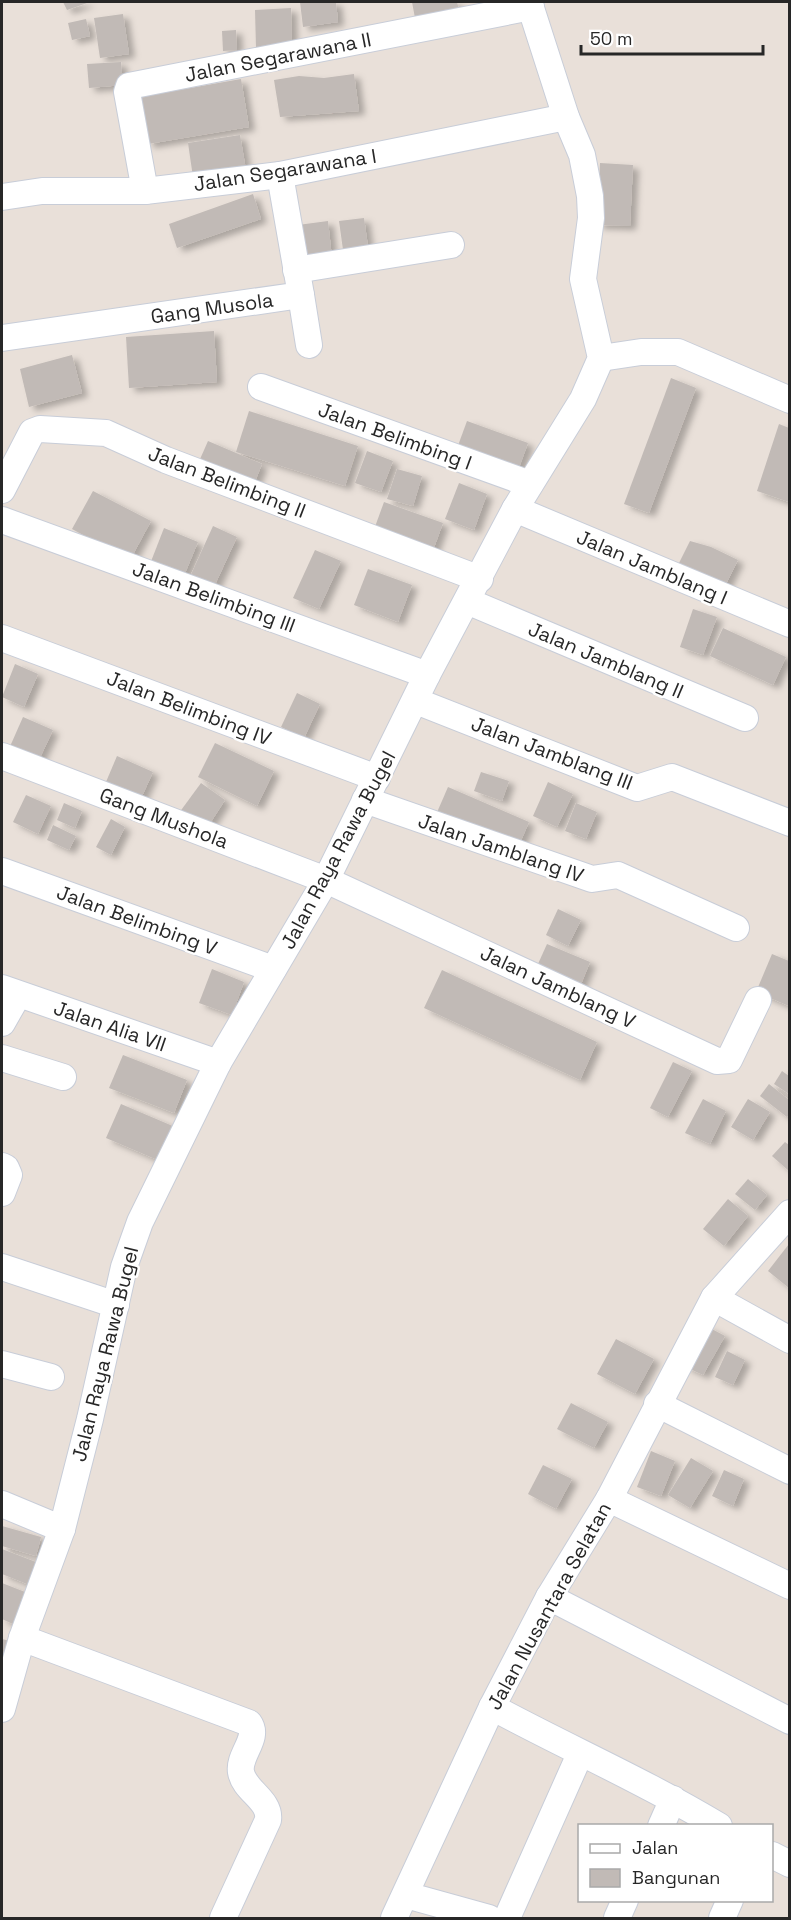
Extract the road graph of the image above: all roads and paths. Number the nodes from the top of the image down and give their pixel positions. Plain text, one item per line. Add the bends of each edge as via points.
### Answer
1 (530, 4) edge
2 (566, 117) junction
3 (280, 175) junction
4 (145, 191) junction
5 (2, 197) edge
6 (451, 245) dead end
7 (299, 282) junction
8 (2, 338) edge
9 (309, 345) dead end
10 (601, 358) junction
11 (261, 387) dead end
12 (789, 399) edge
13 (530, 484) junction
14 (2, 490) edge
15 (515, 509) junction
16 (2, 519) edge
17 (480, 579) junction
18 (467, 601) junction
19 (789, 624) edge
20 (2, 638) edge
21 (427, 675) junction
22 (416, 701) junction
23 (745, 718) dead end
24 (2, 756) edge
25 (371, 789) junction
26 (789, 823) edge
27 (2, 871) edge
28 (326, 880) junction
29 (736, 928) dead end
30 (273, 969) junction
31 (10, 991) edge
32 (758, 1000) dead end
33 (2, 1023) edge
34 (2, 1058) edge
35 (218, 1063) junction
36 (63, 1077) dead end
37 (2, 1167) edge
38 (2, 1193) edge
39 (789, 1213) edge
40 (2, 1267) edge
41 (714, 1299) junction
42 (116, 1305) junction
43 (789, 1340) edge
44 (2, 1364) edge
45 (51, 1377) dead end
46 (657, 1404) junction
47 (789, 1471) edge
48 (609, 1499) junction
49 (2, 1504) edge
50 (62, 1529) junction
51 (789, 1586) edge
52 (549, 1597) junction
53 (22, 1638) junction
54 (492, 1707) junction
55 (2, 1709) edge
56 (789, 1721) edge
57 (580, 1754) junction
58 (674, 1798) junction
59 (662, 1824) edge
60 (716, 1824) edge
61 (773, 1856) edge
62 (789, 1864) edge
63 (406, 1895) junction
64 (625, 1902) edge
65 (729, 1902) edge
66 (223, 1918) edge
67 (394, 1918) edge
68 (489, 1918) edge
69 (507, 1918) edge
70 (617, 1918) edge
71 (722, 1918) edge

1 - 2 street
1 - 4 street, Jalan Segarawana II via 129,86
2 - 3 street, Jalan Segarawana I
2 - 10 street via 582,155 590,196 583,279
3 - 4 street, Jalan Segarawana I
3 - 7 street
4 - 5 street, Jalan Segarawana I via 42,191
6 - 7 street, Gang Musola
7 - 8 street, Gang Musola
7 - 9 street
10 - 12 street via 678,352
10 - 13 street, Jalan Raya Rawa Bugel via 583,399
11 - 13 street, Jalan Belimbing I
13 - 15 street, Jalan Raya Rawa Bugel
14 - 17 street, Jalan Belimbing II via 32,432 39,429 106,433 166,460
15 - 17 street, Jalan Raya Rawa Bugel
15 - 19 street, Jalan Jamblang I
16 - 21 street, Jalan Belimbing III
17 - 18 street, Jalan Raya Rawa Bugel
18 - 21 street, Jalan Raya Rawa Bugel
18 - 23 street, Jalan Jamblang II
20 - 25 street, Jalan Belimbing IV
21 - 22 street, Jalan Raya Rawa Bugel
22 - 25 street, Jalan Raya Rawa Bugel
22 - 26 street, Jalan Jamblang III via 637,788 672,777
24 - 28 street, Gang Mushola
25 - 28 street, Jalan Raya Rawa Bugel
25 - 29 street, Jalan Jamblang IV via 592,879 618,875
27 - 30 street, Jalan Belimbing V
28 - 30 street, Jalan Raya Rawa Bugel
28 - 32 street, Jalan Jamblang V via 717,1061 729,1060
30 - 35 street, Jalan Raya Rawa Bugel
31 - 33 street
31 - 35 street, Jalan Alia VII
34 - 36 street
35 - 42 street, Jalan Raya Rawa Bugel via 140,1222
37 - 38 street via 9,1175
39 - 41 street, Jalan Nusantara Selatan
40 - 42 street
41 - 43 street
41 - 46 street, Jalan Nusantara Selatan
42 - 50 street, Jalan Raya Rawa Bugel
44 - 45 street
46 - 47 street
46 - 48 street, Jalan Nusantara Selatan
48 - 51 street
48 - 52 street, Jalan Nusantara Selatan
49 - 50 street
50 - 53 street, Jalan Raya Rawa Bugel
52 - 54 street, Jalan Nusantara Selatan
52 - 56 street
53 - 55 street, Jalan Raya Rawa Bugel
53 - 66 street via 249,1723 253,1733 240,1772 267,1808 268,1820
54 - 57 street
54 - 63 street, Jalan Nusantara Selatan
57 - 58 street
57 - 69 street
58 - 59 street
58 - 60 street
61 - 62 street
63 - 67 street, Jalan Nusantara Selatan
63 - 68 street
64 - 70 street
65 - 71 street

